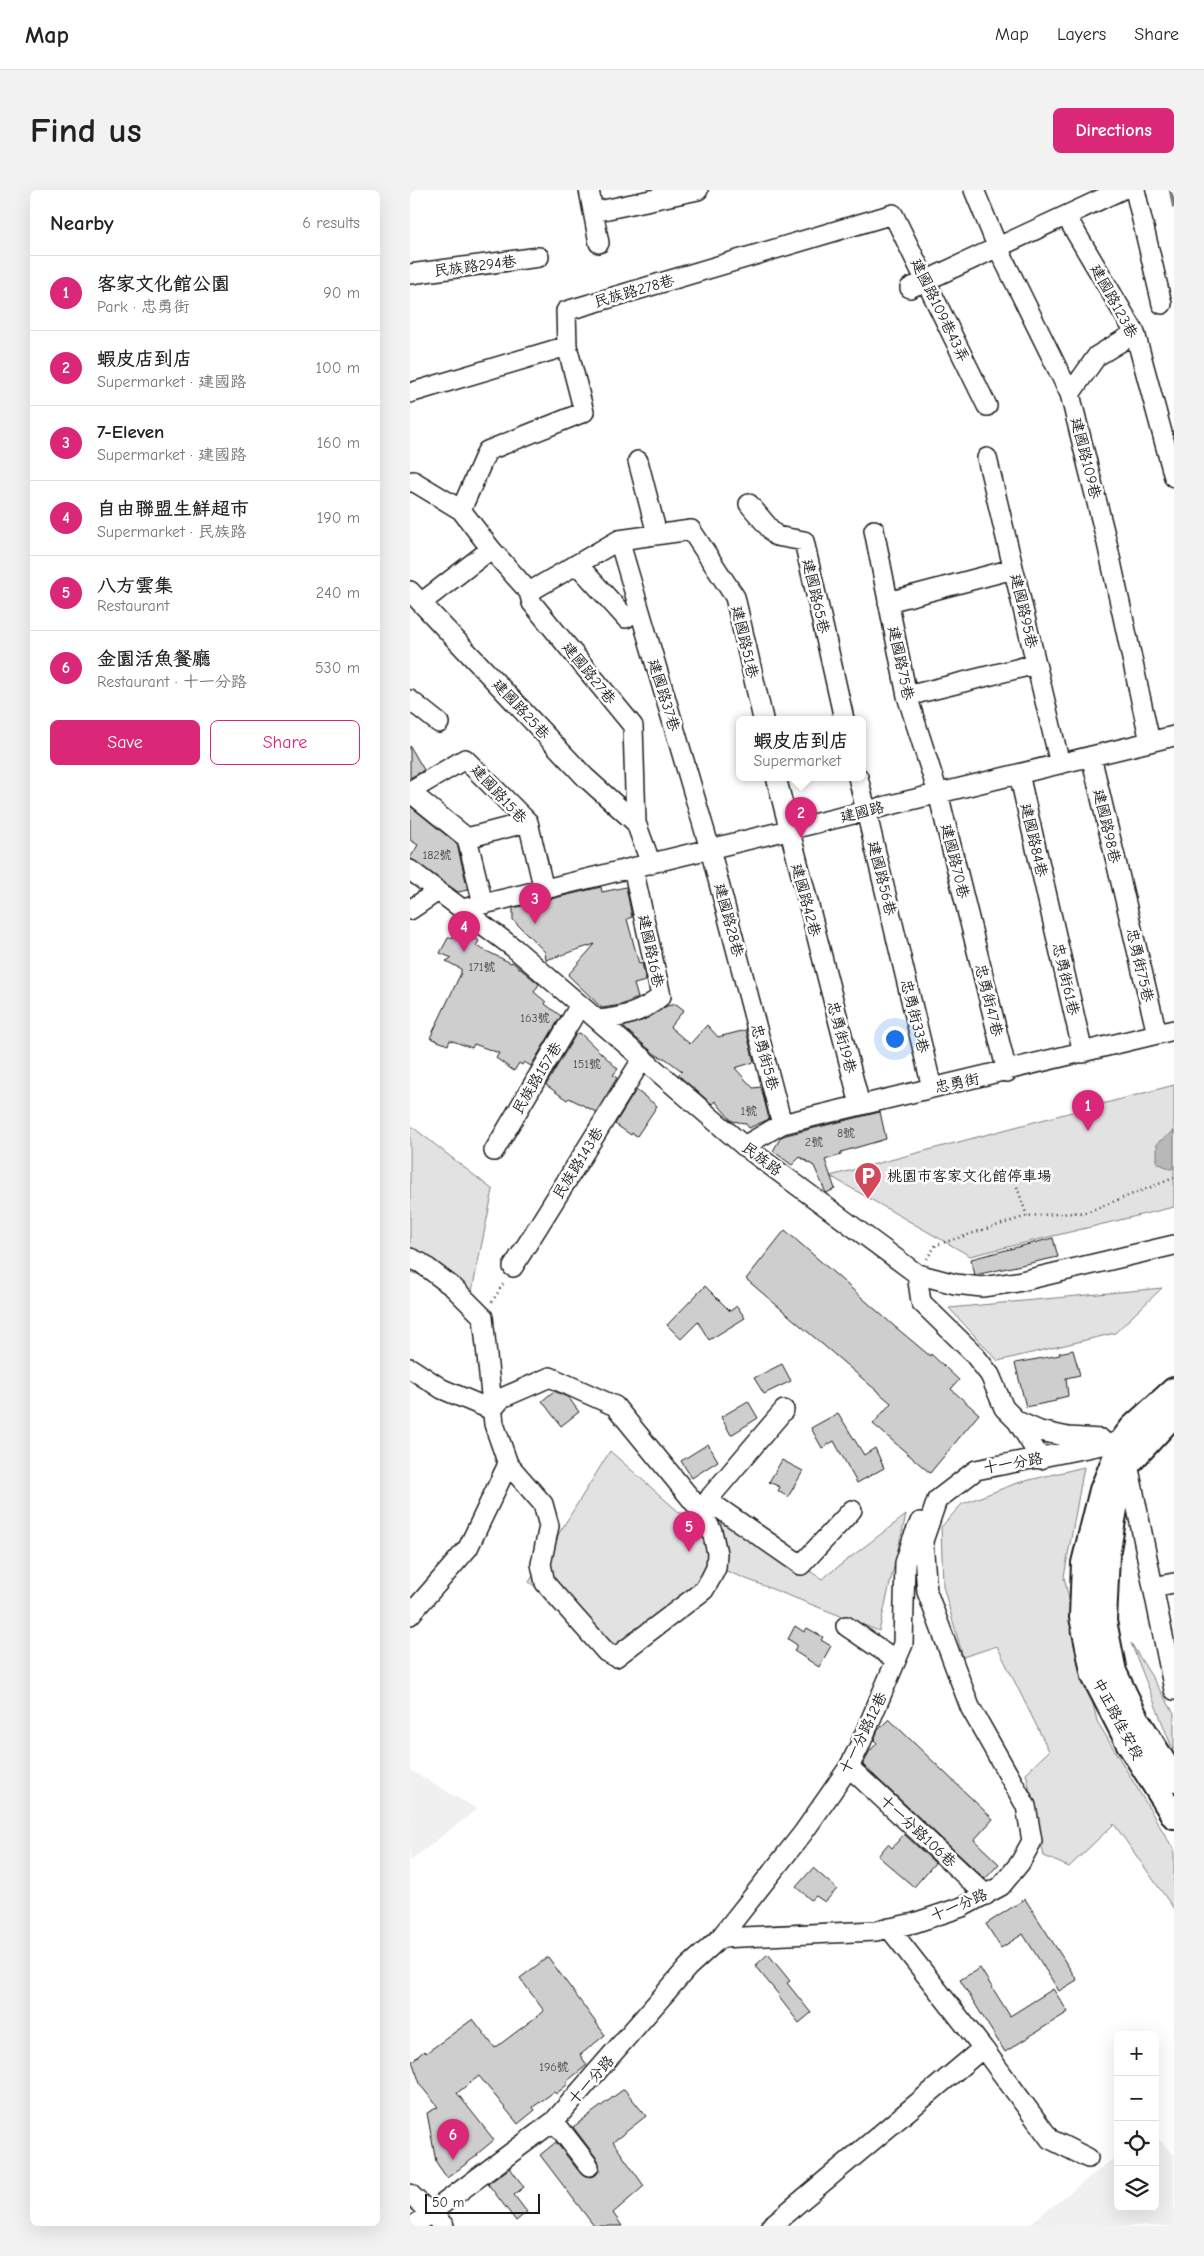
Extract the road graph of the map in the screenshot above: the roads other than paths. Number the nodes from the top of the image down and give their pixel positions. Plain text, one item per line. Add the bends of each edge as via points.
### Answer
1 (590, 190) edge
2 (698, 190) edge
3 (974, 190) edge
4 (1121, 190) edge
5 (1135, 190) edge
6 (594, 212) junction
7 (894, 214) joint
8 (1066, 216) junction
9 (599, 243) dead end
10 (998, 248) junction
11 (539, 257) dead end
12 (410, 274) edge
13 (917, 284) junction
14 (1162, 304) dead end
15 (1135, 333) junction
16 (568, 346) junction
17 (410, 393) edge
18 (1070, 394) junction
19 (987, 406) dead end
20 (987, 458) dead end
21 (638, 461) dead end
22 (1174, 477) edge
23 (410, 482) edge
24 (749, 504) dead end
25 (461, 510) junction
26 (874, 530) dead end
27 (657, 534) junction
28 (618, 540) junction
29 (491, 549) junction
30 (577, 564) junction
31 (1014, 569) junction
32 (529, 592) junction
33 (416, 597) edge
34 (888, 602) junction
35 (626, 618) dead end
36 (1036, 664) junction
37 (907, 696) junction
38 (410, 700) edge
39 (761, 716) edge
40 (843, 716) edge
41 (438, 723) dead end
42 (1173, 740) edge
43 (1150, 742) junction
44 (1091, 756) junction
45 (1060, 764) junction
46 (1019, 774) junction
47 (777, 781) edge
48 (859, 781) edge
49 (410, 791) edge
50 (938, 794) junction
51 (866, 811) junction
52 (528, 822) junction
53 (636, 823) junction
54 (788, 830) junction
55 (467, 838) junction
56 (710, 849) junction
57 (642, 866) junction
58 (410, 870) edge
59 (544, 890) junction
60 (438, 891) junction
61 (1124, 895) joint
62 (483, 904) junction
63 (1049, 906) joint
64 (410, 910) edge
65 (463, 910) junction
66 (972, 928) joint
67 (898, 944) joint
68 (824, 970) joint
69 (747, 990) joint
70 (580, 1005) junction
71 (598, 1020) junction
72 (1165, 1032) edge
73 (1082, 1053) junction
74 (643, 1058) junction
75 (1007, 1072) junction
76 (932, 1088) junction
77 (860, 1105) junction
78 (782, 1124) junction
79 (744, 1146) junction
80 (494, 1151) dead end
81 (1174, 1245) edge
82 (410, 1258) edge
83 (514, 1267) road end
84 (917, 1274) junction
85 (410, 1368) edge
86 (1174, 1390) edge
87 (492, 1410) junction
88 (784, 1410) dead end
89 (1174, 1414) edge
90 (1017, 1422) junction
91 (1122, 1441) junction
92 (1041, 1458) junction
93 (508, 1464) junction
94 (1128, 1464) junction
95 (938, 1500) junction
96 (852, 1510) dead end
97 (701, 1511) junction
98 (1174, 1583) edge
99 (1153, 1587) junction
100 (410, 1615) edge
101 (846, 1626) dead end
102 (896, 1660) junction
103 (1174, 1690) edge
104 (849, 1768) junction
105 (1174, 1778) edge
106 (1174, 1816) edge
107 (986, 1895) junction
108 (889, 1928) junction
109 (720, 1938) junction
110 (983, 2048) junction
111 (554, 2121) junction
112 (1088, 2158) dead end
113 (589, 2166) dead end
114 (410, 2194) edge
115 (429, 2212) junction
116 (413, 2226) edge
117 (444, 2226) edge
118 (771, 2226) edge

1 - 6 street
2 - 6 street
3 - 10 street, 建國路109巷
4 - 8 street
5 - 14 street
6 - 9 street
7 - 13 street, 建國路109巷43弄
7 - 16 street, 民族路278巷 via 566,311
8 - 10 street
8 - 15 street, 建國路123巷
10 - 13 street
10 - 18 street, 建國路109巷
11 - 12 street, 民族路294巷
13 - 19 street, 建國路109巷43弄
15 - 18 street via 1097,356
15 - 22 street, 建國路123巷
16 - 17 street
16 - 25 street via 584,412 488,451
18 - 43 street, 建國路109巷 via 1107,543
20 - 31 street, 建國路95巷
21 - 27 street
23 - 25 street
24 - 40 street, 建國路65巷 via 776,536 804,541
25 - 29 street, 建國路27巷
26 - 34 street, 建國路75巷
27 - 28 street, 建國路51巷
27 - 39 street, 建國路51巷 via 691,530 735,597
28 - 30 street
28 - 56 street, 建國路37巷
29 - 32 street, 建國路27巷
29 - 33 street
30 - 32 street
30 - 35 street
31 - 34 street
31 - 36 street, 建國路95巷
32 - 53 street, 建國路27巷 via 532,603 633,726
33 - 53 street, 建國路25巷 via 585,777
34 - 37 street, 建國路75巷
36 - 37 street
36 - 45 street, 建國路95巷
37 - 50 street, 建國路75巷
38 - 41 street
42 - 43 street, 建國路
43 - 44 street, 建國路
44 - 45 street, 建國路
44 - 61 street, 建國路98巷
45 - 46 street, 建國路
46 - 50 street, 建國路
46 - 63 street, 建國路84巷
47 - 54 street
48 - 51 street
49 - 52 street, 建國路15巷 via 465,759
49 - 55 street
50 - 51 street, 建國路
50 - 66 street, 建國路70巷
51 - 54 street, 建國路
51 - 67 street, 建國路56巷
52 - 55 street
52 - 59 street, 建國路15巷
53 - 57 street, 建國路27巷
54 - 56 street, 建國路
54 - 68 street, 建國路42巷
55 - 62 street
56 - 57 street, 建國路
56 - 69 street, 建國路28巷
57 - 59 street, 建國路
57 - 71 street, 建國路16巷 via 662,996 649,1007 613,1019
58 - 60 street, 民族路
59 - 62 street, 建國路
60 - 64 street
60 - 65 street, 民族路
61 - 72 street, 忠勇街75巷
62 - 65 street, 建國路
63 - 73 street, 忠勇街61巷
65 - 70 street, 民族路 via 514,948
66 - 75 street, 忠勇街47巷
67 - 76 street, 忠勇街33巷
68 - 77 street, 忠勇街19巷
69 - 78 street, 忠勇街5巷
70 - 71 street, 民族路
70 - 80 street, 民族路157巷
71 - 74 street, 民族路
72 - 73 street, 忠勇街
73 - 75 street, 忠勇街
74 - 79 street, 民族路
74 - 83 street, 民族路143巷
75 - 76 street, 忠勇街
76 - 77 street, 忠勇街
77 - 78 street, 忠勇街
78 - 79 street, 忠勇街
79 - 84 street, 民族路
81 - 84 street, 民族路 via 1017,1282 982,1287
82 - 87 street via 454,1288 483,1317
84 - 90 street via 921,1302 973,1353 990,1375 1004,1408
85 - 87 street via 442,1390
86 - 91 main road, 中正路佳安段
87 - 93 street
87 - 97 street via 502,1398 550,1377 615,1406
88 - 97 street
89 - 94 main road
90 - 91 street via 1068,1437
90 - 92 street
91 - 92 street, 十一分路
91 - 94 street
91 - 106 main road, 中正路佳安段 via 1102,1490 1084,1563 1082,1617 1094,1676 1129,1744
92 - 95 street, 十一分路 via 976,1470
93 - 97 street via 543,1504 549,1526 541,1564 545,1583 606,1652 616,1657 704,1590 711,1578 717,1554 712,1531
93 - 100 street via 468,1548
94 - 99 street
94 - 105 main road, 中正路佳安段 via 1107,1555 1104,1621 1114,1672 1135,1716
95 - 102 street, 十一分路12巷 via 923,1517 905,1563 903,1644
95 - 107 street, 十一分路 via 923,1542 927,1592 970,1707 1026,1806 1032,1841 1020,1863 1001,1886
96 - 97 street via 801,1566 719,1508
98 - 99 street
99 - 103 street
101 - 102 street
102 - 104 street, 十一分路12巷
104 - 107 street, 十一分路106巷
104 - 109 street, 十一分路12巷 via 803,1833
107 - 108 street, 十一分路 via 962,1907
108 - 109 street, 十一分路
108 - 110 street
109 - 111 street, 十一分路 via 688,1967
110 - 112 street via 1050,2139
110 - 118 street
111 - 113 street
111 - 115 street, 十一分路
114 - 115 street
115 - 116 street, 十一分路
115 - 117 street

